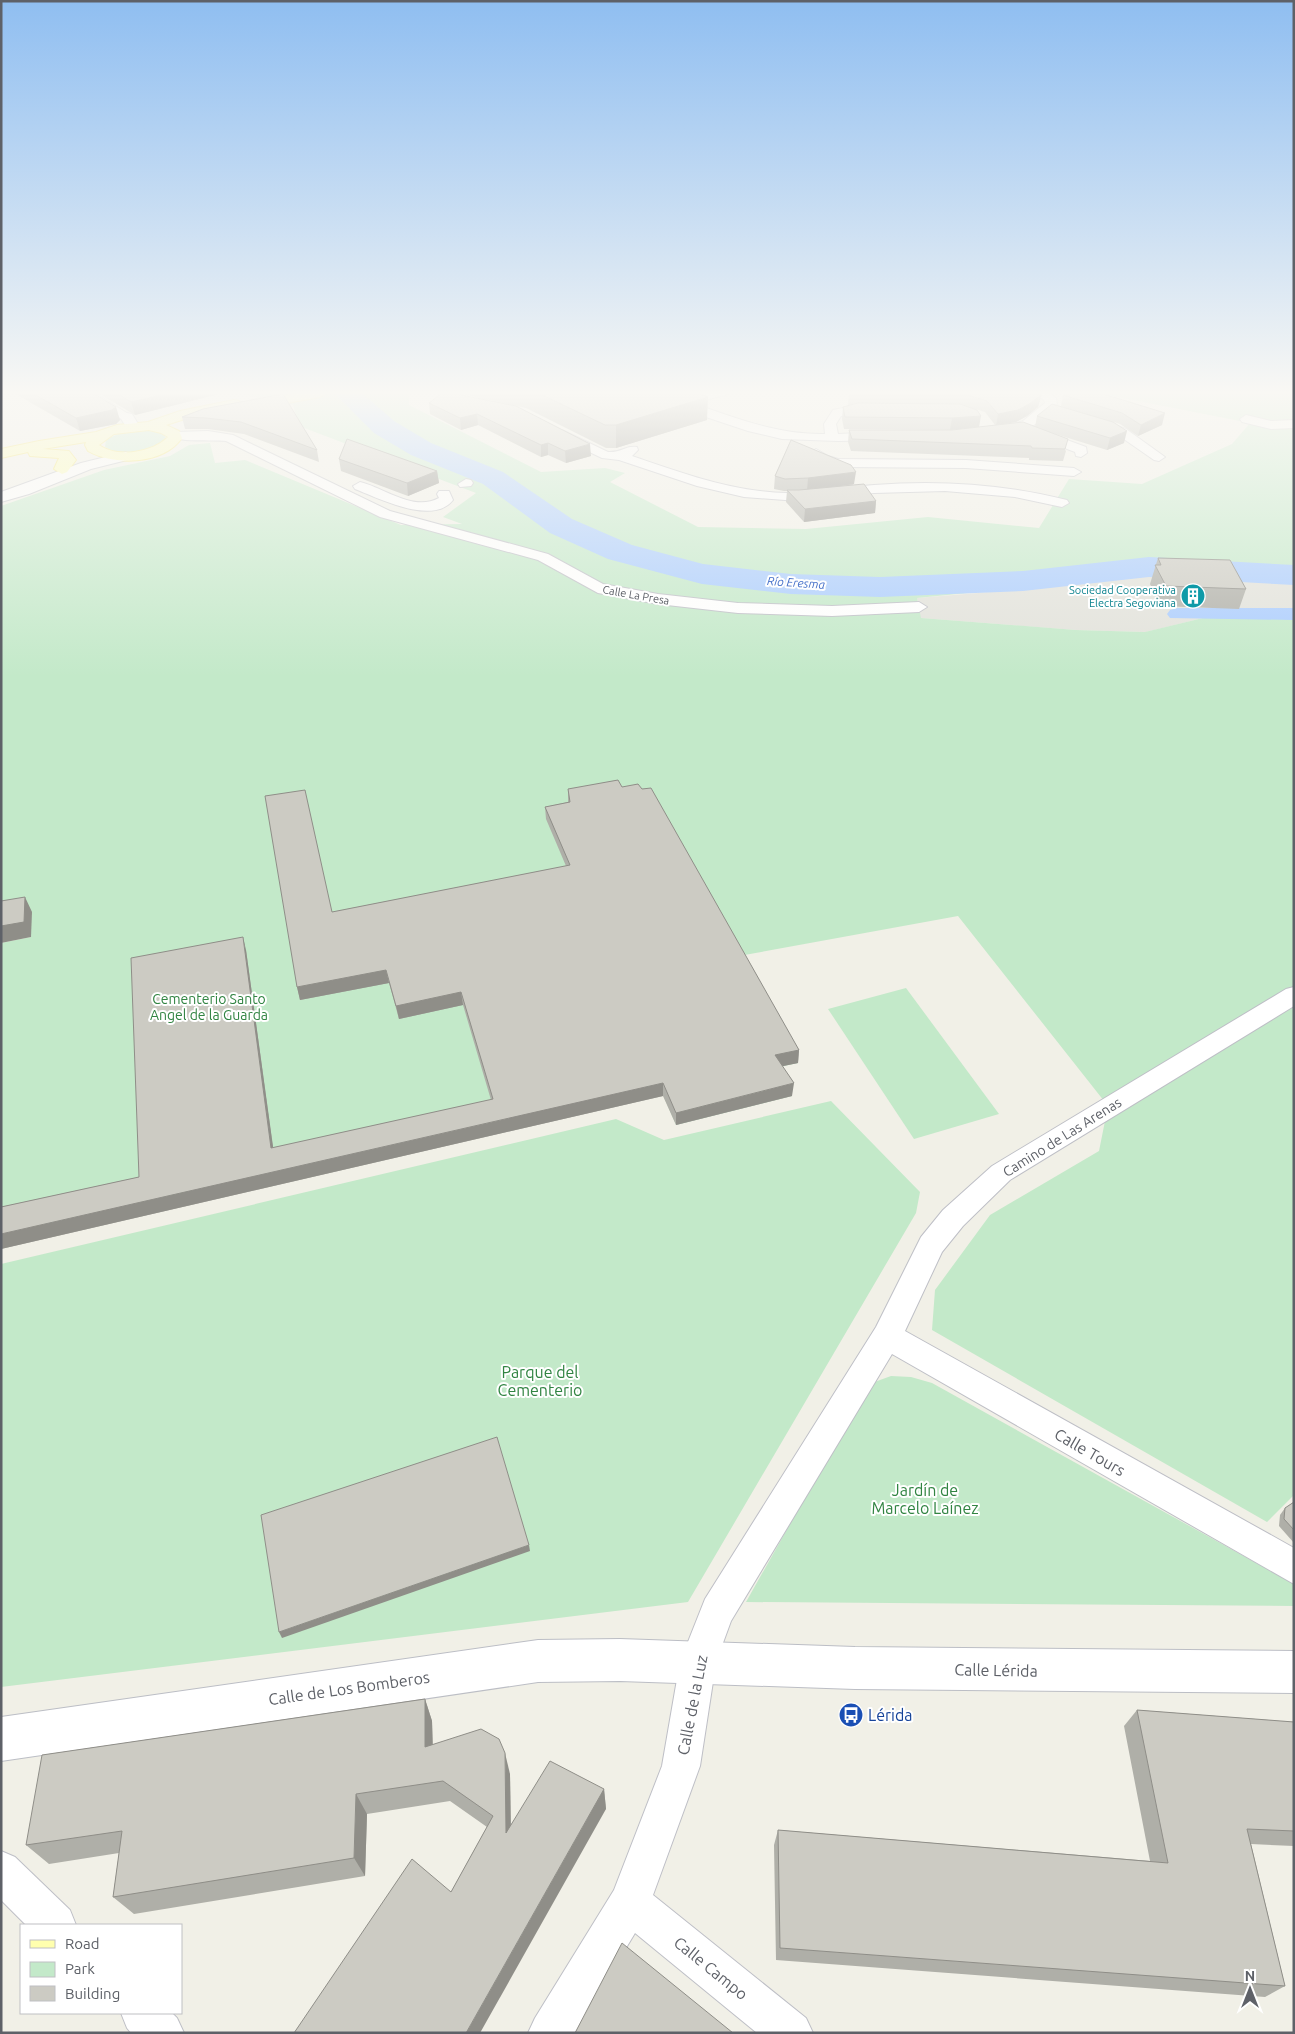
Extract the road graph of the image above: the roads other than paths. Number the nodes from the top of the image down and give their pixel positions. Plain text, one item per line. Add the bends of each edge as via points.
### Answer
1 (21, 488) edge
2 (31, 488) edge
3 (330, 488) edge
4 (363, 488) edge
5 (721, 488) edge
6 (907, 488) edge
7 (976, 488) edge
8 (444, 494) dead end
9 (2, 497) edge
10 (1062, 503) dead end
11 (919, 607) dead end
12 (1294, 995) edge
13 (887, 1336) junction
14 (1280, 1559) edge
15 (698, 1662) junction
16 (1294, 1672) edge
17 (1, 1739) edge
18 (1, 1871) edge
19 (630, 1903) junction
20 (54, 1924) edge
21 (143, 2014) edge
22 (162, 2033) edge
23 (550, 2033) edge
24 (792, 2033) edge

1 - 9 street
2 - 9 street
3 - 11 street, Calle La Presa via 386,514 543,557 587,584 604,590 738,608 832,611
4 - 8 street via 414,506 439,504 446,500
5 - 6 street via 788,497
7 - 10 street via 1028,494
12 - 13 street, Camino de Las Arenas via 1001,1174 953,1218 931,1245
13 - 14 street, Calle Tours
13 - 15 street, Calle de la Luz via 717,1611
15 - 16 street, Calle Lérida via 855,1668
15 - 17 street, Calle de Los Bomberos via 538,1661
15 - 19 street, Calle de la Luz via 681,1766
18 - 20 street
19 - 23 street, Calle de la Luz
19 - 24 street, Calle Campo
21 - 22 street

